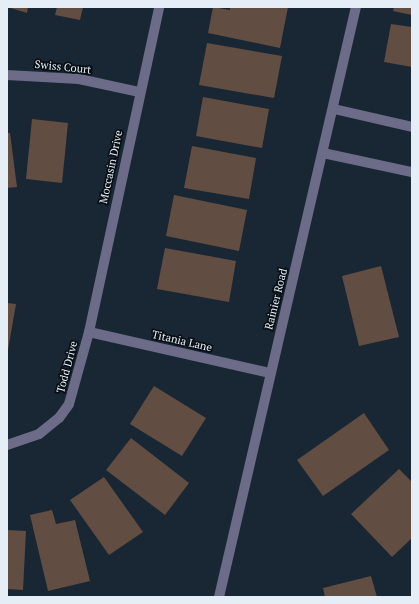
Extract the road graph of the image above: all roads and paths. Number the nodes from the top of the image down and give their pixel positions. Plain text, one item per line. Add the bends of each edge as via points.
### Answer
1 (159, 7) edge
2 (356, 7) edge
3 (7, 75) edge
4 (139, 92) junction
5 (334, 109) junction
6 (412, 127) edge
7 (323, 153) junction
8 (412, 172) edge
9 (89, 332) junction
10 (270, 373) junction
11 (7, 445) edge
12 (219, 597) edge

1 - 4 street, Moccasin Drive
2 - 5 street, Rainier Road
3 - 4 street, Swiss Court via 79,79
4 - 9 street, Moccasin Drive
5 - 6 street
5 - 7 street, Rainier Road
7 - 8 street
7 - 10 street, Rainier Road
9 - 10 street, Titania Lane
9 - 11 street, Todd Drive via 69,404 59,418 39,434
10 - 12 street, Rainier Road

